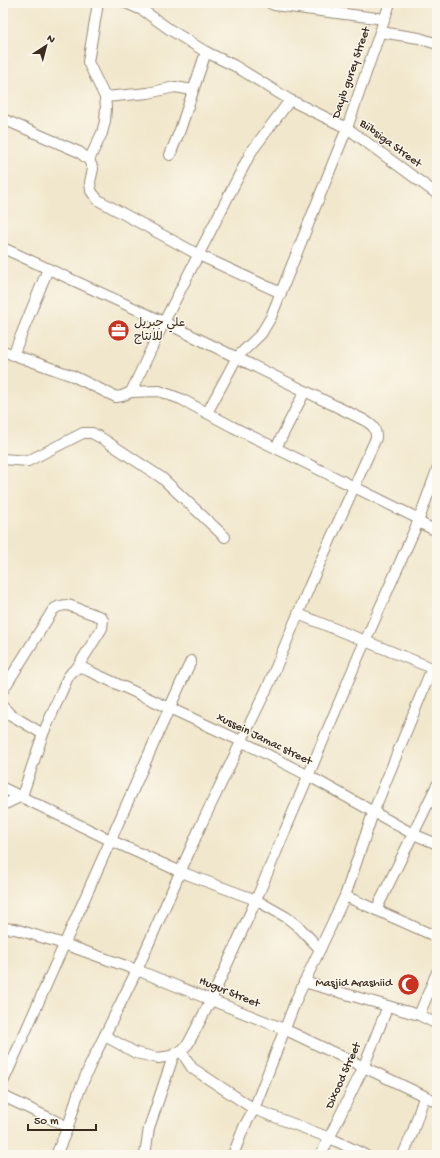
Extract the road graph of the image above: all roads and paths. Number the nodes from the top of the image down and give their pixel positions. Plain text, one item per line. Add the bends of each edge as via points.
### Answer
1 (98, 3) edge
2 (126, 3) edge
3 (270, 3) edge
4 (390, 3) edge
5 (384, 19) junction
6 (380, 32) junction
7 (437, 44) edge
8 (206, 52) junction
9 (192, 90) junction
10 (104, 97) junction
11 (290, 100) junction
12 (3, 119) edge
13 (347, 128) junction
14 (170, 154) dead end
15 (89, 160) junction
16 (437, 194) edge
17 (3, 248) edge
18 (198, 255) junction
19 (48, 269) junction
20 (281, 293) junction
21 (164, 322) junction
22 (3, 351) edge
23 (14, 355) junction
24 (237, 357) junction
25 (305, 391) junction
26 (131, 392) junction
27 (208, 413) junction
28 (276, 448) junction
29 (3, 459) edge
30 (437, 470) edge
31 (353, 487) junction
32 (418, 520) junction
33 (437, 530) edge
34 (225, 537) dead end
35 (298, 614) junction
36 (365, 641) junction
37 (192, 661) dead end
38 (77, 668) junction
39 (436, 669) edge
40 (3, 690) edge
41 (3, 707) edge
42 (169, 709) junction
43 (43, 734) junction
44 (241, 741) junction
45 (309, 776) junction
46 (437, 785) edge
47 (3, 788) edge
48 (22, 796) junction
49 (3, 805) edge
50 (373, 813) junction
51 (413, 834) junction
52 (110, 840) junction
53 (437, 844) edge
54 (181, 872) junction
55 (345, 896) junction
56 (256, 900) junction
57 (376, 910) junction
58 (3, 928) edge
59 (437, 937) edge
60 (64, 944) junction
61 (320, 950) junction
62 (137, 970) junction
63 (437, 972) edge
64 (304, 982) junction
65 (211, 1000) junction
66 (388, 1006) junction
67 (418, 1015) junction
68 (437, 1024) edge
69 (284, 1029) junction
70 (105, 1036) junction
71 (178, 1053) junction
72 (364, 1068) junction
73 (3, 1082) edge
74 (3, 1096) edge
75 (424, 1097) junction
76 (437, 1102) edge
77 (254, 1109) junction
78 (68, 1127) junction
79 (330, 1138) junction
80 (56, 1155) edge
81 (145, 1155) edge
82 (233, 1155) edge
83 (321, 1155) edge
84 (365, 1155) edge
85 (403, 1155) edge

1 - 10 street via 88,62
2 - 8 street, Biibsiga Street via 144,11
3 - 5 street
4 - 5 street, Dayib gurey Street
5 - 6 street, Dayib gurey Street
6 - 7 street via 419,38
6 - 13 street, Dayib gurey Street
8 - 9 street
8 - 11 street, Biibsiga Street via 235,66
9 - 10 street via 175,87 148,93
9 - 14 street
10 - 15 street via 105,121
11 - 13 street, Biibsiga Street
11 - 18 street via 251,152
12 - 15 street via 79,152
13 - 16 street, Biibsiga Street
13 - 20 street, Dayib gurey Street
15 - 18 street via 93,170 91,191 98,200
17 - 19 street
18 - 20 street
18 - 21 street
19 - 21 street
19 - 23 street
20 - 24 street, Dayib gurey Street via 261,334
21 - 24 street
21 - 26 street
22 - 23 street
23 - 26 street via 73,376 116,397
24 - 25 street
24 - 27 street, Dayib gurey Street
25 - 28 street
25 - 31 street via 373,426 376,431 376,438
26 - 27 street via 159,391
27 - 28 street
28 - 31 street
29 - 34 street via 28,461 83,433 92,434 162,478
30 - 32 street
31 - 32 street
31 - 35 street
32 - 33 street
32 - 36 street
35 - 36 street
35 - 44 street via 269,684
36 - 39 street
36 - 45 street
37 - 42 street
38 - 40 street via 102,628 103,620 101,617 62,605 53,610
38 - 42 street, xussein Jamac street via 89,670
38 - 43 street via 68,677
39 - 50 street
41 - 43 street via 11,715
42 - 44 street, xussein Jamac street
42 - 52 street
43 - 48 street
44 - 45 street, xussein Jamac street
44 - 54 street
45 - 50 street, xussein Jamac street
45 - 56 street
46 - 51 street
47 - 48 street
48 - 49 street
48 - 52 street
50 - 51 street, xussein Jamac street
50 - 55 street
51 - 53 street, xussein Jamac street
51 - 57 street
52 - 54 street
52 - 60 street
54 - 56 street
54 - 62 street
55 - 57 street
55 - 61 street
56 - 61 street via 299,927
56 - 65 street
57 - 59 street
58 - 60 street, Hugur Street via 15,929
60 - 62 street, Hugur Street
60 - 73 street
61 - 64 street
62 - 65 street, Hugur Street
62 - 70 street
63 - 67 street
64 - 66 street
64 - 69 street
65 - 69 street, Hugur Street
65 - 71 street via 188,1044
66 - 67 street
66 - 72 street, Dixood Street
67 - 68 street
69 - 72 street, Hugur Street
69 - 77 street
70 - 71 street via 136,1053 158,1058
70 - 78 street via 78,1094
71 - 77 street via 192,1068
71 - 81 street via 149,1128
72 - 75 street, Hugur Street
72 - 79 street, Dixood Street
74 - 78 street
75 - 76 street, Hugur Street
75 - 85 street
77 - 79 street
77 - 82 street
78 - 80 street
79 - 83 street, Dixood Street
79 - 84 street

